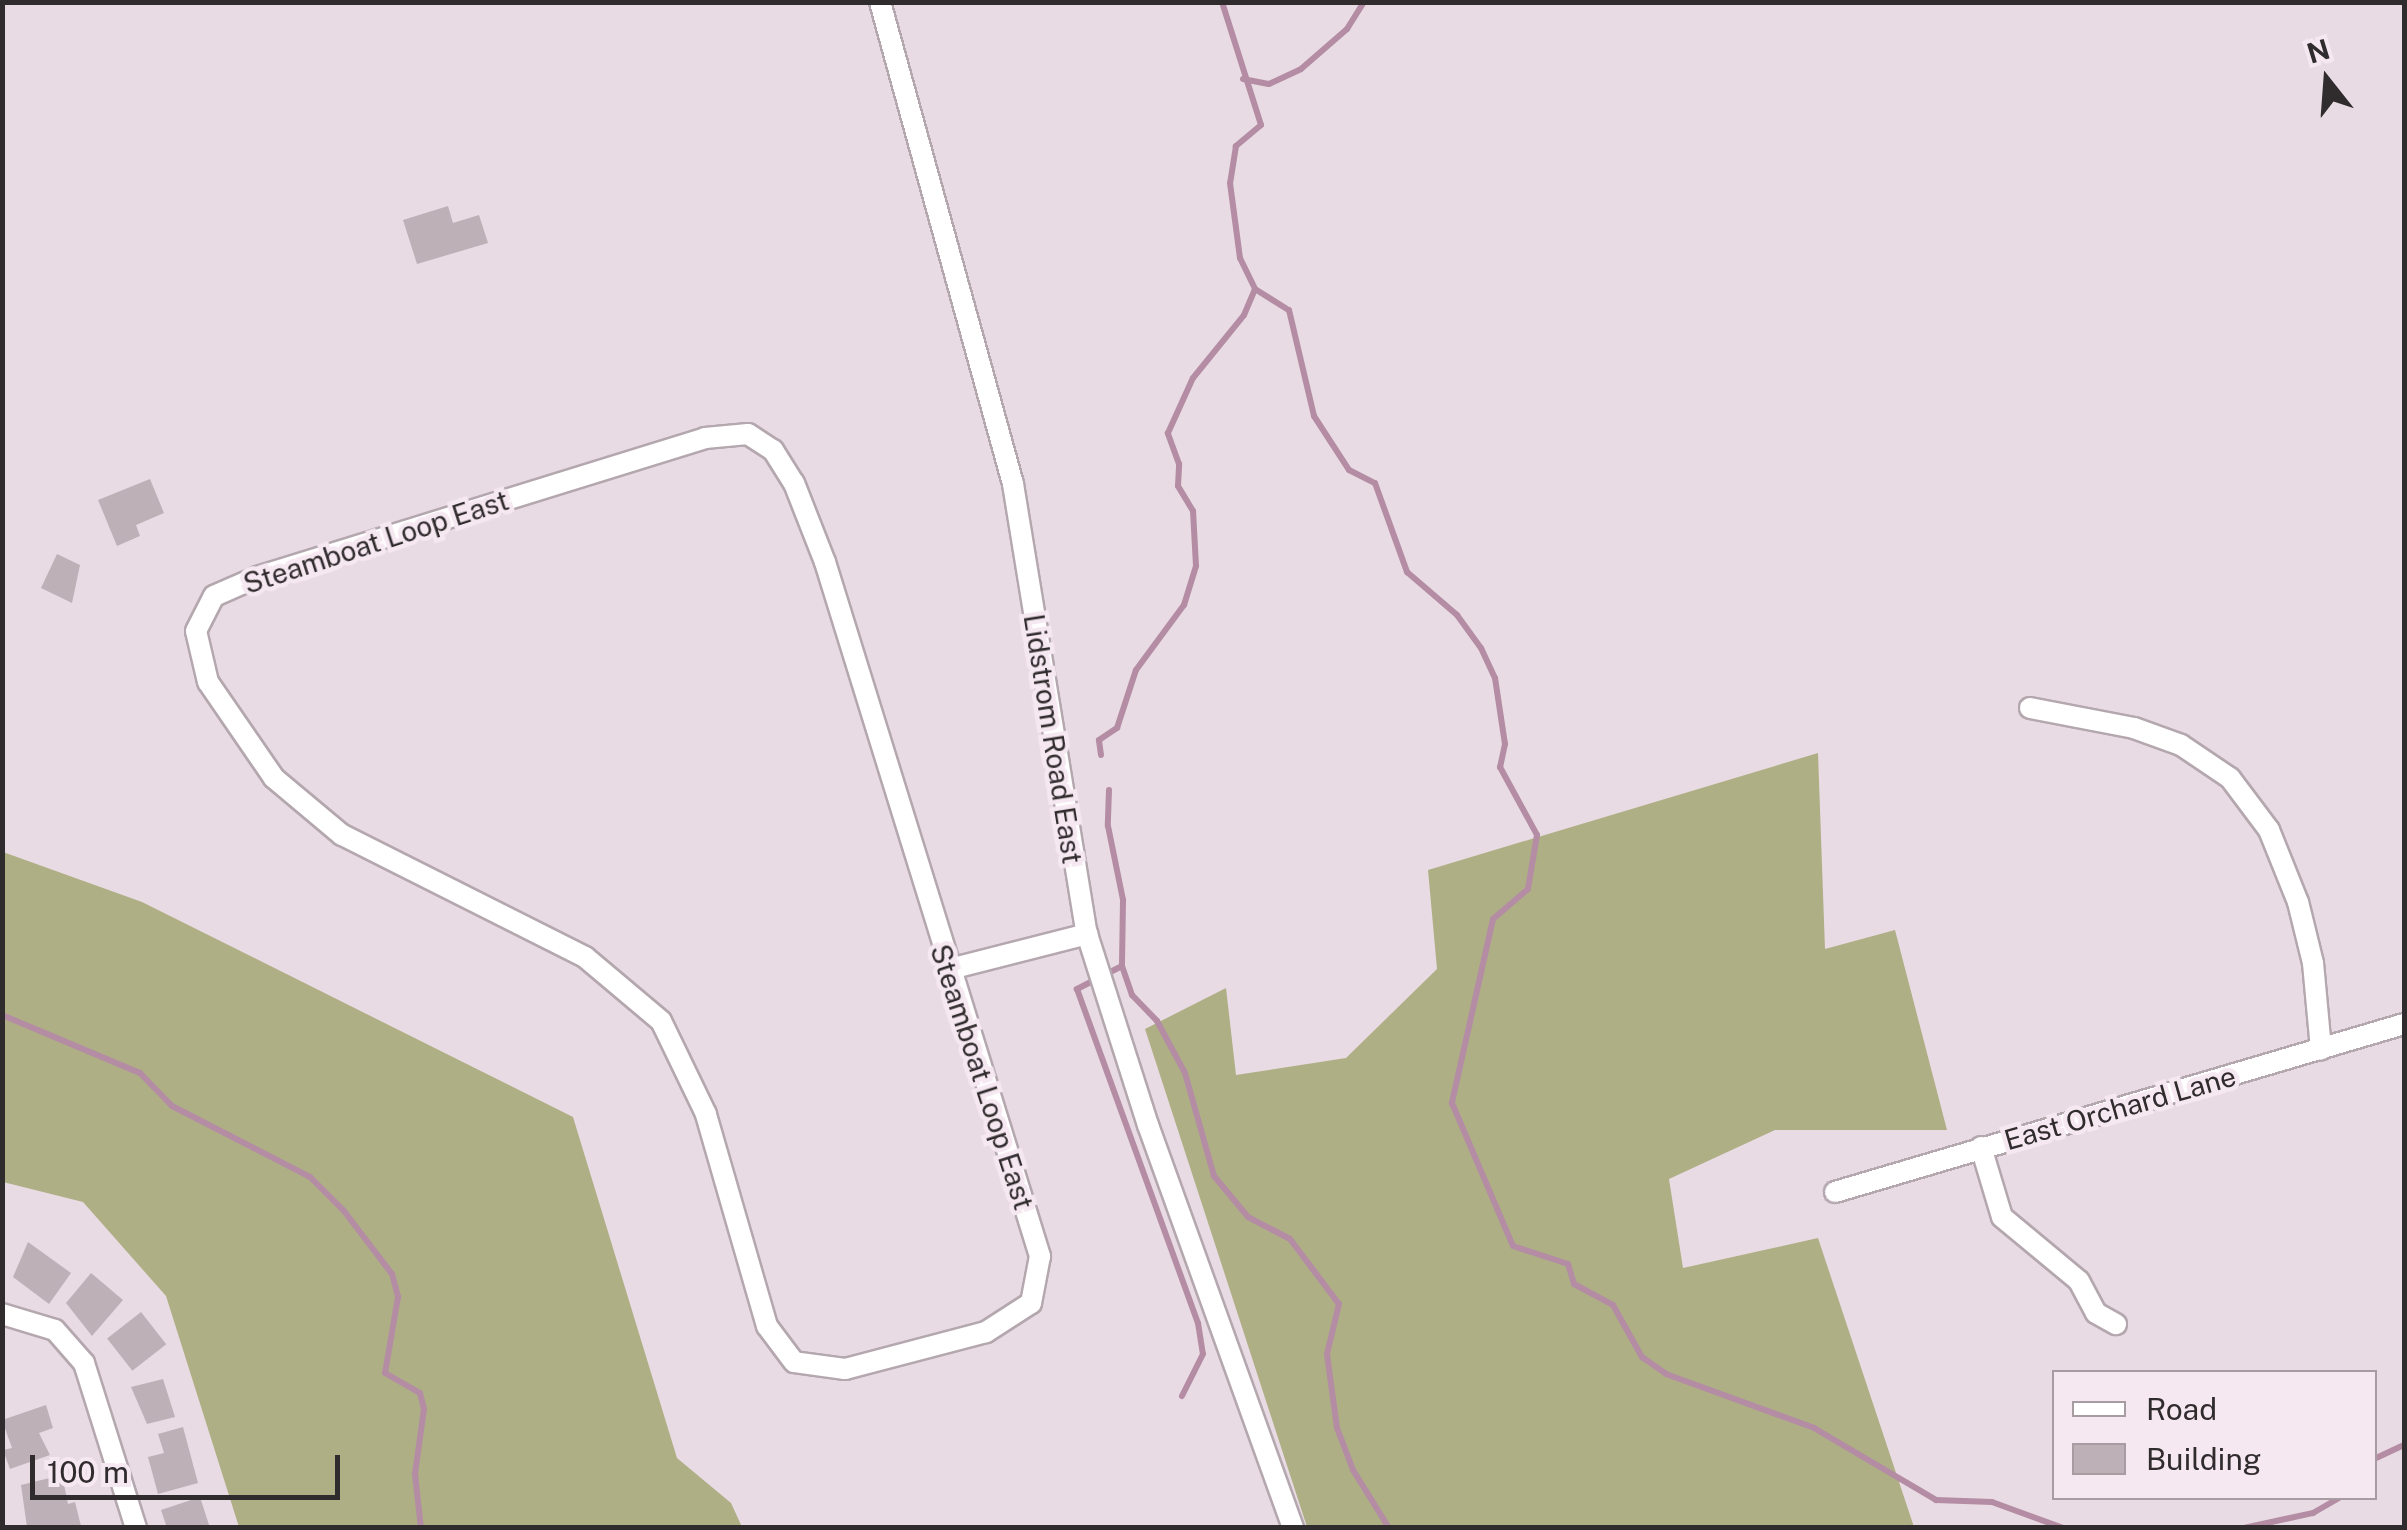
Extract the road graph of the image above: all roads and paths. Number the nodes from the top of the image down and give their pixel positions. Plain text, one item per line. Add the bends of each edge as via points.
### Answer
1 (880, 2) edge
2 (2030, 708) dead end
3 (1088, 934) junction
4 (946, 970) junction
5 (2404, 1024) edge
6 (2321, 1050) junction
7 (1981, 1147) junction
8 (1835, 1192) dead end
9 (2, 1314) edge
10 (2116, 1324) dead end
11 (136, 1528) edge
12 (1293, 1528) edge

1 - 3 street, Lidstrom Road East via 1013,484
2 - 6 street via 2134,728 2181,746 2230,778 2269,830 2298,902 2313,963
3 - 4 street
3 - 12 street, Lidstrom Road East via 1148,1125
4 - 4 street, Steamboat Loop East via 825,562 794,483 773,450 748,434 705,438 257,577 214,596 196,631 208,682 274,778 342,834 585,957 661,1020 706,1114 767,1326 794,1362 845,1370 986,1332 1031,1303 1040,1256
5 - 6 street, East Orchard Lane
6 - 7 street, East Orchard Lane
7 - 8 street, East Orchard Lane
7 - 10 street via 2002,1217 2079,1281 2096,1313
9 - 11 street via 55,1330 84,1363

